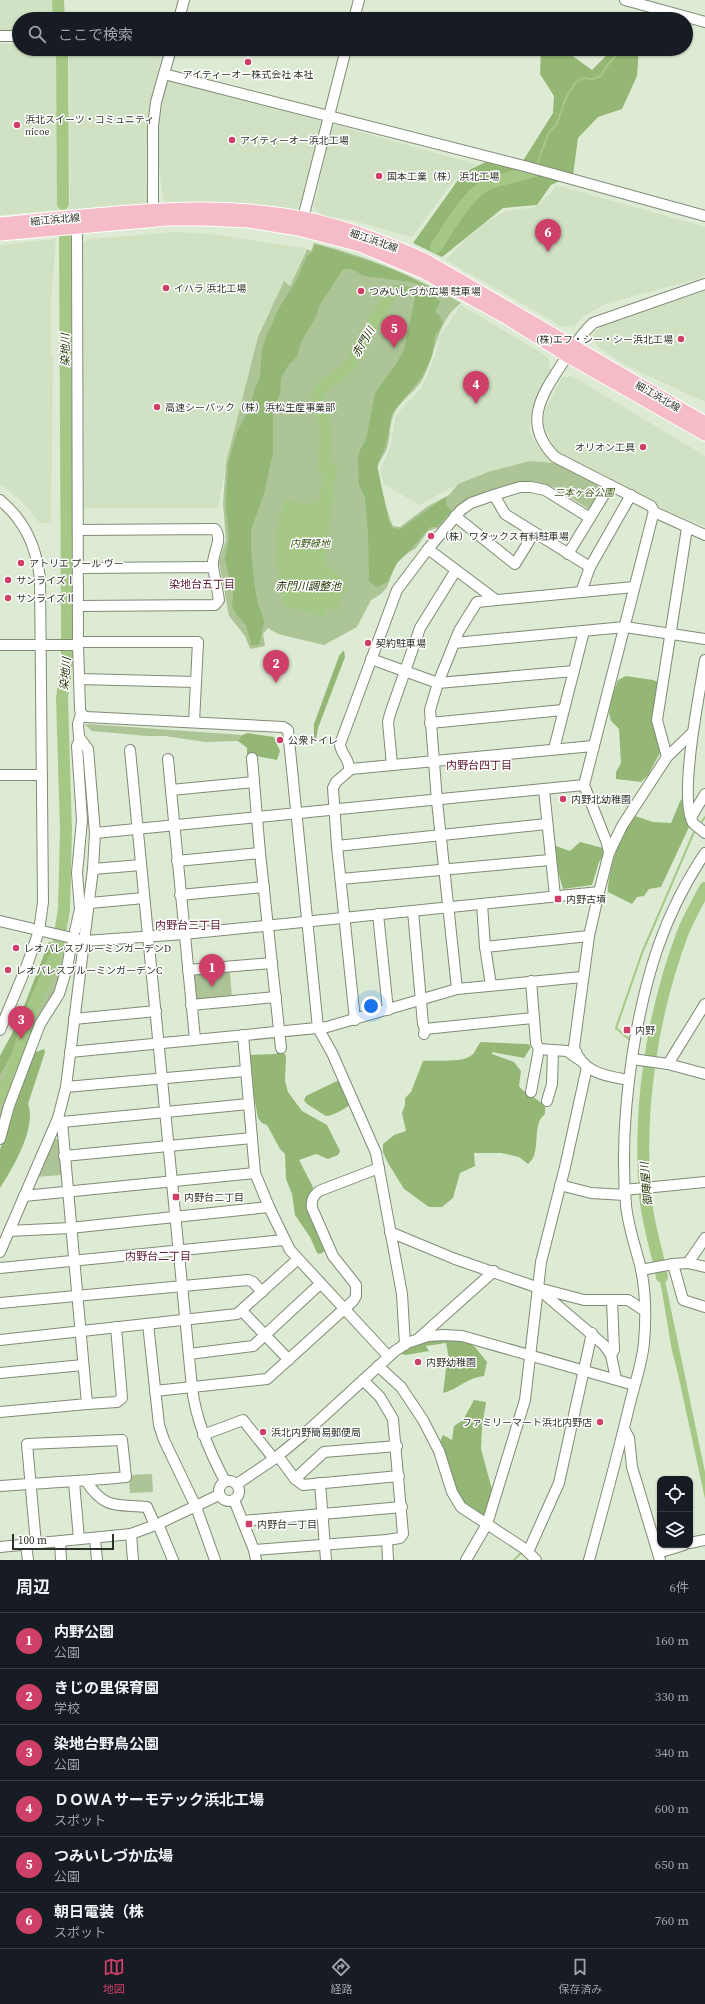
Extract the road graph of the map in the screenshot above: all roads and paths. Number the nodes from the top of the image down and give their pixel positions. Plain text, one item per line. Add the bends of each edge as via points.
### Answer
1 (184, 0) edge
2 (358, 0) edge
3 (625, 0) edge
4 (180, 12) edge
5 (355, 12) edge
6 (669, 12) edge
7 (693, 19) edge
8 (705, 22) edge
9 (0, 36) edge
10 (12, 36) edge
11 (169, 56) edge
12 (344, 56) edge
13 (164, 74) junction
14 (330, 116) junction
15 (153, 210) junction
16 (705, 216) edge
17 (303, 218) junction
18 (0, 224) edge
19 (67, 224) junction
20 (0, 234) edge
21 (705, 284) edge
22 (571, 351) junction
23 (705, 423) edge
24 (705, 434) edge
25 (610, 485) junction
26 (494, 494) junction
27 (630, 495) junction
28 (0, 500) edge
29 (654, 512) junction
30 (455, 516) junction
31 (590, 518) junction
32 (688, 528) junction
33 (78, 530) junction
34 (534, 533) junction
35 (705, 536) edge
36 (428, 549) junction
37 (568, 554) junction
38 (213, 567) junction
39 (590, 567) junction
40 (79, 568) junction
41 (456, 570) junction
42 (634, 587) junction
43 (485, 591) junction
44 (581, 592) junction
45 (496, 600) junction
46 (477, 602) junction
47 (79, 606) junction
48 (625, 627) junction
49 (584, 631) junction
50 (671, 634) junction
51 (705, 639) edge
52 (454, 643) junction
53 (0, 644) edge
54 (76, 644) junction
55 (41, 645) junction
56 (371, 659) junction
57 (705, 660) edge
58 (404, 671) junction
59 (574, 671) junction
60 (79, 679) junction
61 (196, 682) junction
62 (438, 683) junction
63 (563, 710) junction
64 (81, 714) junction
65 (194, 722) junction
66 (430, 723) junction
67 (693, 732) junction
68 (80, 739) junction
69 (593, 746) junction
70 (554, 749) junction
71 (130, 750) dead end
72 (667, 757) junction
73 (252, 758) dead end
74 (168, 759) dead end
75 (434, 762) junction
76 (392, 765) junction
77 (352, 766) junction
78 (0, 775) edge
79 (42, 775) junction
80 (254, 782) junction
81 (584, 785) junction
82 (171, 790) junction
83 (544, 790) junction
84 (705, 794) edge
85 (437, 801) junction
86 (334, 810) junction
87 (297, 814) junction
88 (692, 816) junction
89 (257, 817) junction
90 (548, 824) junction
91 (174, 825) junction
92 (138, 829) junction
93 (95, 833) junction
94 (705, 833) edge
95 (441, 837) junction
96 (337, 846) junction
97 (260, 853) junction
98 (609, 853) junction
99 (705, 853) edge
100 (550, 860) junction
101 (177, 861) junction
102 (141, 864) junction
103 (93, 868) junction
104 (444, 870) junction
105 (340, 879) junction
106 (264, 887) junction
107 (598, 892) junction
108 (180, 895) junction
109 (555, 896) junction
110 (144, 898) junction
111 (90, 903) junction
112 (482, 904) junction
113 (447, 907) junction
114 (413, 911) junction
115 (378, 914) junction
116 (345, 917) junction
117 (0, 921) edge
118 (308, 921) junction
119 (268, 925) junction
120 (39, 930) junction
121 (184, 934) junction
122 (589, 936) junction
123 (148, 937) junction
124 (72, 938) junction
125 (85, 941) junction
126 (485, 947) junction
127 (272, 963) junction
128 (188, 970) junction
129 (582, 977) junction
130 (531, 981) junction
131 (491, 985) junction
132 (457, 989) junction
133 (276, 997) junction
134 (421, 1001) junction
135 (705, 1004) edge
136 (191, 1005) junction
137 (388, 1010) junction
138 (156, 1011) junction
139 (533, 1018) junction
140 (74, 1019) junction
141 (355, 1020) junction
142 (318, 1028) junction
143 (0, 1030) edge
144 (280, 1032) junction
145 (243, 1035) junction
146 (195, 1040) junction
147 (159, 1043) junction
148 (281, 1048) dead end
149 (538, 1048) junction
150 (553, 1050) junction
151 (70, 1052) junction
152 (635, 1059) junction
153 (583, 1064) junction
154 (665, 1064) junction
155 (245, 1071) junction
156 (705, 1074) edge
157 (162, 1079) junction
158 (628, 1080) junction
159 (66, 1087) junction
160 (531, 1092) dead end
161 (546, 1101) dead end
162 (249, 1104) junction
163 (166, 1112) junction
164 (60, 1120) junction
165 (52, 1131) junction
166 (252, 1138) junction
167 (0, 1139) edge
168 (63, 1142) junction
169 (169, 1147) junction
170 (64, 1156) junction
171 (379, 1168) junction
172 (256, 1173) junction
173 (172, 1182) junction
174 (705, 1182) edge
175 (560, 1185) junction
176 (627, 1191) junction
177 (67, 1193) junction
178 (24, 1196) junction
179 (269, 1207) junction
180 (175, 1218) junction
181 (70, 1228) junction
182 (9, 1231) junction
183 (390, 1232) junction
184 (705, 1238) edge
185 (284, 1240) junction
186 (0, 1252) edge
187 (179, 1252) junction
188 (298, 1259) junction
189 (74, 1262) junction
190 (688, 1263) junction
191 (673, 1265) junction
192 (705, 1266) edge
193 (0, 1268) edge
194 (644, 1270) junction
195 (494, 1271) junction
196 (320, 1284) junction
197 (183, 1286) junction
198 (539, 1289) junction
199 (262, 1292) junction
200 (77, 1296) junction
201 (572, 1298) junction
202 (612, 1300) junction
203 (0, 1303) edge
204 (705, 1307) edge
205 (343, 1310) junction
206 (563, 1310) junction
207 (242, 1311) junction
208 (645, 1311) junction
209 (185, 1320) junction
210 (148, 1324) junction
211 (116, 1327) junction
212 (80, 1330) junction
213 (592, 1333) junction
214 (266, 1336) junction
215 (419, 1338) junction
216 (0, 1340) edge
217 (405, 1344) junction
218 (189, 1354) junction
219 (611, 1355) junction
220 (388, 1356) junction
221 (531, 1356) junction
222 (289, 1360) junction
223 (83, 1365) junction
224 (378, 1366) junction
225 (583, 1370) junction
226 (0, 1373) edge
227 (363, 1380) junction
228 (616, 1380) junction
229 (634, 1385) junction
230 (192, 1388) junction
231 (155, 1391) junction
232 (87, 1404) junction
233 (0, 1412) edge
234 (624, 1430) junction
235 (203, 1435) junction
236 (397, 1446) junction
237 (276, 1457) junction
238 (399, 1476) junction
239 (295, 1479) junction
240 (86, 1481) junction
241 (225, 1481) junction
242 (74, 1482) junction
243 (320, 1483) junction
244 (31, 1484) junction
245 (237, 1484) junction
246 (0, 1486) edge
247 (219, 1495) junction
248 (234, 1500) junction
249 (196, 1507) junction
250 (402, 1507) junction
251 (322, 1513) junction
252 (243, 1521) junction
253 (487, 1524) junction
254 (157, 1525) junction
255 (131, 1534) junction
256 (95, 1539) junction
257 (79, 1540) junction
258 (387, 1540) junction
259 (704, 1540) edge
260 (60, 1542) junction
261 (693, 1542) edge
262 (31, 1544) junction
263 (325, 1544) junction
264 (0, 1547) edge
265 (677, 1548) edge
266 (255, 1555) edge
267 (659, 1556) edge
268 (532, 1557) edge
269 (28, 1560) edge
270 (61, 1560) edge
271 (97, 1560) edge
272 (133, 1560) edge
273 (174, 1560) edge
274 (215, 1560) edge
275 (326, 1560) edge
276 (388, 1560) edge
277 (466, 1560) edge
278 (589, 1560) edge

1 - 4 street
2 - 5 street
3 - 6 street
7 - 8 street
9 - 10 street
11 - 13 street
12 - 14 street
13 - 14 street
13 - 15 street via 156,102 153,126
14 - 16 street
14 - 17 street
15 - 17 main road, 細江浜北線 via 234,210
15 - 19 main road, 細江浜北線
17 - 22 main road, 細江浜北線 via 390,244 426,260
18 - 19 main road, 細江浜北線
19 - 20 main road, 細江浜北線
19 - 22 main road, 細江浜北線 via 204,219 249,221 298,229 360,245 424,272
19 - 33 street
21 - 22 street via 593,323 583,332
22 - 23 main road, 細江浜北線
22 - 24 main road, 細江浜北線
22 - 25 street via 539,404 539,433 555,456
25 - 27 street
25 - 31 street
26 - 30 street via 466,505
26 - 31 street via 520,487 540,489
26 - 34 street via 505,514
27 - 29 street via 651,506
27 - 39 street
28 - 55 street via 18,517 36,551 40,578
29 - 32 street
29 - 42 street
30 - 34 street via 515,564
30 - 36 street
31 - 37 street
32 - 35 street
32 - 50 street
33 - 38 street via 215,529 219,533 219,541 212,559
33 - 40 street
34 - 37 street
36 - 41 street
36 - 56 street via 397,590
37 - 39 street
38 - 40 street
38 - 47 street via 219,600 215,605
39 - 44 street
40 - 47 street
41 - 43 street
41 - 58 street via 426,617
42 - 44 street
42 - 48 street
43 - 45 street
43 - 46 street
44 - 45 street
45 - 46 street
46 - 52 street
47 - 54 street
48 - 49 street
48 - 50 street
48 - 69 street
49 - 52 street
49 - 59 street
50 - 51 street
50 - 72 street via 657,720
52 - 62 street
53 - 55 street
54 - 55 street
54 - 60 street
54 - 61 street via 198,642
55 - 79 street
56 - 58 street
56 - 77 street via 340,744
57 - 67 street
58 - 62 street
58 - 76 street via 388,722
59 - 62 street
59 - 63 street
60 - 61 street
60 - 64 street
61 - 65 street
62 - 66 street via 431,704
63 - 66 street
63 - 70 street
64 - 65 street
64 - 68 street via 78,724
65 - 87 street via 283,727 288,730
66 - 75 street
67 - 72 street
67 - 88 street via 688,779
68 - 93 street via 88,749
68 - 124 street via 77,746 82,820 77,873 80,909
69 - 70 street
69 - 81 street
70 - 75 street
71 - 92 street
72 - 98 street via 622,826
73 - 80 street
74 - 82 street
75 - 76 street
75 - 85 street
76 - 77 street
77 - 86 street via 334,785
78 - 79 street
79 - 120 street via 43,902
80 - 82 street
80 - 89 street
81 - 83 street
81 - 98 street
82 - 91 street
83 - 85 street
83 - 90 street
84 - 88 street
85 - 86 street
85 - 95 street
86 - 87 street
86 - 96 street
87 - 89 street
87 - 118 street
88 - 94 street via 693,822
89 - 91 street
89 - 97 street
90 - 95 street
90 - 100 street
91 - 92 street
91 - 101 street
92 - 93 street
92 - 102 street
93 - 103 street
95 - 96 street
95 - 104 street
96 - 105 street
97 - 101 street
97 - 106 street
98 - 107 street
99 - 152 street via 677,902 654,957 643,995
100 - 104 street
100 - 109 street
101 - 108 street
102 - 103 street
102 - 110 street
103 - 111 street
104 - 105 street
104 - 113 street
105 - 116 street
106 - 108 street
106 - 119 street
107 - 109 street
107 - 122 street
108 - 121 street
109 - 112 street
110 - 111 street
110 - 123 street
111 - 125 street
112 - 113 street
112 - 126 street
113 - 114 street
113 - 132 street
114 - 115 street
114 - 134 street
115 - 116 street
115 - 137 street
116 - 118 street
116 - 141 street
117 - 120 street
118 - 119 street
118 - 142 street
119 - 121 street
119 - 127 street
120 - 124 street
120 - 143 street
121 - 123 street
121 - 128 street
122 - 126 street
122 - 129 street
123 - 125 street
123 - 138 street
124 - 125 street
124 - 167 street via 67,970 58,994 40,1024 9,1106
125 - 140 street
126 - 131 street
127 - 128 street
127 - 133 street
128 - 136 street
129 - 130 street
129 - 153 street via 573,1044
130 - 131 street
130 - 139 street
131 - 132 street
132 - 134 street
133 - 136 street
133 - 144 street
134 - 137 street
134 - 139 street via 425,1031
135 - 154 street
136 - 146 street
137 - 141 street
138 - 140 street
138 - 147 street
139 - 149 street
140 - 151 street
141 - 142 street
142 - 144 street
142 - 171 street via 332,1053 376,1153
144 - 145 street
144 - 148 street
145 - 146 street
145 - 155 street
146 - 147 street
147 - 151 street
147 - 157 street
149 - 150 street
149 - 160 street
150 - 153 street via 570,1052
150 - 161 street via 552,1084
151 - 159 street
152 - 154 street
152 - 158 street
153 - 158 street via 601,1075
153 - 175 street
154 - 156 street
155 - 157 street
155 - 162 street
157 - 159 street
157 - 163 street
158 - 176 street via 623,1136
159 - 164 street
162 - 163 street
162 - 166 street
163 - 164 street
163 - 169 street
164 - 165 street
164 - 168 street
165 - 168 street
165 - 178 street
166 - 169 street
166 - 172 street
168 - 170 street
169 - 170 street
169 - 173 street
170 - 177 street
171 - 183 street
171 - 205 street via 319,1191 311,1203 333,1256 356,1285 356,1296
172 - 173 street
172 - 179 street
173 - 177 street
173 - 180 street
174 - 176 street
175 - 176 street via 591,1193
175 - 198 street via 541,1262
176 - 194 street via 627,1216
177 - 178 street
177 - 181 street
178 - 182 street
179 - 180 street
179 - 185 street
180 - 181 street
180 - 187 street
181 - 182 street
181 - 189 street
182 - 186 street
183 - 195 street via 455,1259
183 - 217 street via 402,1294
184 - 190 street
185 - 187 street
185 - 188 street
187 - 189 street
187 - 197 street
188 - 196 street
188 - 199 street
189 - 193 street
189 - 200 street
190 - 191 street
190 - 192 street
191 - 194 street
191 - 204 street via 682,1300
194 - 208 street
195 - 198 street
195 - 215 street
196 - 205 street
196 - 214 street
197 - 199 street via 248,1280
197 - 200 street
197 - 209 street
198 - 201 street
198 - 206 street
198 - 221 street
199 - 207 street
200 - 203 street
200 - 212 street
201 - 202 street
201 - 206 street
202 - 208 street via 630,1300
202 - 219 street via 614,1350
205 - 220 street
205 - 222 street
206 - 213 street
207 - 209 street via 235,1315
207 - 214 street
208 - 229 street via 644,1344
209 - 210 street
209 - 218 street
210 - 211 street
210 - 231 street
211 - 212 street
211 - 232 street via 122,1398 117,1402
212 - 216 street
212 - 223 street
213 - 219 street
213 - 225 street
214 - 218 street via 250,1348
214 - 222 street
215 - 217 street
215 - 221 street via 438,1335 459,1336
217 - 220 street
218 - 230 street
219 - 228 street
220 - 224 street
221 - 225 street
221 - 253 street via 525,1400
222 - 230 street via 270,1377 261,1381
223 - 226 street
223 - 232 street
224 - 227 street
224 - 253 street via 402,1387 423,1420 439,1451 456,1500 465,1511
225 - 228 street
225 - 268 street via 559,1483
227 - 236 street via 380,1397 393,1419
227 - 237 street
228 - 229 street
229 - 234 street
230 - 231 street
230 - 235 street via 194,1406
231 - 249 street via 159,1425 164,1440
232 - 233 street
234 - 267 street via 629,1438 632,1467
234 - 278 street
235 - 237 street via 243,1420
235 - 241 street
236 - 238 street
236 - 239 street via 324,1452
237 - 239 street
237 - 245 street
238 - 243 street
238 - 250 street
239 - 243 street via 303,1485
240 - 242 street
240 - 244 street via 126,1477 122,1440 27,1444
240 - 254 street via 98,1497 108,1503 147,1507
241 - 245 street
241 - 247 street via 220,1485
242 - 244 street
242 - 257 street
243 - 251 street
244 - 246 street
244 - 262 street
245 - 248 street via 238,1494
247 - 248 street via 224,1500
247 - 249 street
248 - 252 street
249 - 254 street
249 - 274 street
250 - 251 street
250 - 258 street via 403,1534 400,1538
251 - 252 street
251 - 263 street
252 - 266 street
253 - 268 street
253 - 277 street
254 - 255 street
254 - 273 street
255 - 256 street
255 - 272 street
256 - 257 street
256 - 271 street
257 - 260 street
258 - 263 street
258 - 276 street
259 - 261 street
260 - 262 street
260 - 270 street
262 - 264 street
262 - 269 street
263 - 266 street
263 - 275 street
265 - 267 street

